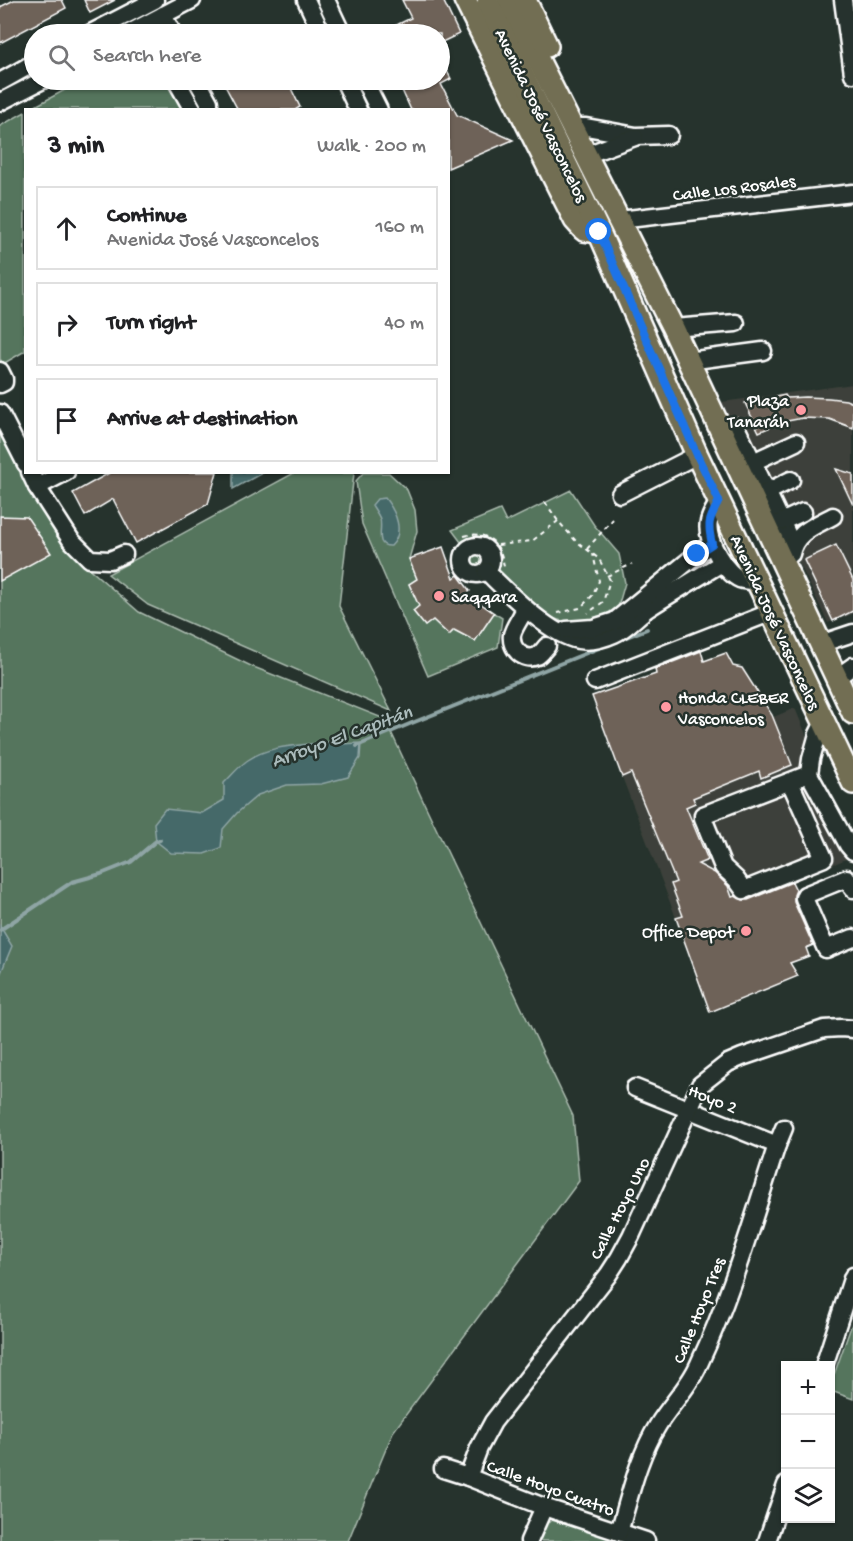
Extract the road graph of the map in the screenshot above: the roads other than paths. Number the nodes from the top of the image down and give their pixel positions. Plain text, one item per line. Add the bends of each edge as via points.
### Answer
1 (155, 0) edge
2 (192, 0) edge
3 (326, 0) edge
4 (465, 0) edge
5 (525, 0) edge
6 (843, 0) edge
7 (310, 1) edge
8 (498, 2) edge
9 (163, 15) junction
10 (108, 24) edge
11 (154, 24) edge
12 (168, 24) edge
13 (318, 24) edge
14 (337, 24) edge
15 (24, 69) edge
16 (853, 74) edge
17 (0, 82) edge
18 (24, 90) edge
19 (185, 90) edge
20 (198, 90) edge
21 (352, 90) edge
22 (369, 90) edge
23 (0, 102) edge
24 (201, 108) edge
25 (357, 108) edge
26 (378, 108) edge
27 (579, 127) junction
28 (669, 135) dead end
29 (636, 136) junction
30 (592, 153) junction
31 (853, 193) edge
32 (619, 220) junction
33 (599, 232) junction
34 (736, 323) dead end
35 (673, 328) junction
36 (763, 351) dead end
37 (688, 360) junction
38 (0, 371) edge
39 (0, 384) edge
40 (0, 413) edge
41 (718, 424) junction
42 (796, 442) dead end
43 (697, 455) junction
44 (24, 460) edge
45 (753, 462) junction
46 (58, 474) edge
47 (34, 480) edge
48 (791, 480) dead end
49 (767, 492) junction
50 (620, 494) dead end
51 (719, 501) junction
52 (803, 512) dead end
53 (833, 516) dead end
54 (781, 522) junction
55 (712, 544) junction
56 (792, 546) junction
57 (124, 554) dead end
58 (722, 563) junction
59 (486, 571) dead end
60 (787, 575) junction
61 (757, 581) junction
62 (525, 609) junction
63 (772, 612) junction
64 (556, 630) junction
65 (853, 633) edge
66 (820, 644) junction
67 (547, 646) dead end
68 (845, 672) edge
69 (596, 681) dead end
70 (853, 713) edge
71 (824, 722) junction
72 (809, 774) junction
73 (790, 782) junction
74 (853, 783) edge
75 (853, 851) edge
76 (853, 889) edge
77 (853, 938) edge
78 (853, 1029) edge
79 (634, 1088) dead end
80 (689, 1109) junction
81 (784, 1128) dead end
82 (777, 1144) junction
83 (853, 1276) edge
84 (825, 1361) edge
85 (443, 1469) dead end
86 (468, 1477) junction
87 (781, 1500) edge
88 (544, 1507) junction
89 (619, 1532) junction
90 (529, 1541) edge
91 (646, 1541) edge
92 (767, 1541) edge

1 - 10 street
2 - 9 street
3 - 14 street
4 - 33 main road via 575,220 584,230
5 - 27 main road
6 - 16 street
7 - 13 street
8 - 27 main road, Avenida José Vasconcelos
8 - 33 main road, Avenida José Vasconcelos
9 - 11 street
9 - 12 street
15 - 17 street
18 - 23 street
19 - 24 street
20 - 24 street
21 - 25 street
22 - 26 street
27 - 29 street
27 - 30 main road, Avenida José Vasconcelos
28 - 29 street
29 - 30 street
30 - 32 main road, Avenida José Vasconcelos via 610,183
31 - 32 street, Calle Los Rosales
32 - 35 main road, Avenida José Vasconcelos
33 - 43 main road, Avenida José Vasconcelos
34 - 35 street
35 - 37 main road, Avenida José Vasconcelos
36 - 37 street
37 - 41 main road, Avenida José Vasconcelos
38 - 39 street via 4,382
40 - 44 street
41 - 45 street via 736,427
41 - 60 main road, Avenida José Vasconcelos
42 - 45 street
43 - 50 street
43 - 51 main road, Avenida José Vasconcelos
45 - 49 street
46 - 47 street
47 - 57 street via 71,540 90,559 110,560
48 - 49 street
49 - 54 street
51 - 55 street via 709,520
51 - 61 main road, Avenida José Vasconcelos
52 - 54 street
53 - 56 street via 801,534
54 - 56 street
55 - 58 street
55 - 64 street via 615,621 584,629
56 - 60 street
58 - 61 street via 737,578
58 - 64 street via 613,634 579,640
59 - 62 street
60 - 66 main road, Avenida José Vasconcelos
61 - 63 main road, Avenida José Vasconcelos
62 - 64 street
62 - 67 street via 512,634 515,649 530,658
63 - 69 street
63 - 71 main road, Avenida José Vasconcelos
65 - 66 street
66 - 68 main road, Avenida José Vasconcelos
68 - 70 main road, Avenida José Vasconcelos
71 - 72 street
71 - 74 main road, Avenida José Vasconcelos
72 - 73 street
72 - 75 street
73 - 73 street via 703,815 723,867 744,890 824,858
76 - 77 street via 847,878 804,898 826,949
78 - 80 street, Calle Hoyo Uno via 824,1029 728,1063 700,1085
79 - 80 street, Hoyo 2
80 - 82 street, Hoyo 2
80 - 86 street, Calle Hoyo Uno via 619,1258 493,1422
81 - 82 street, Calle Hoyo Tres
82 - 89 street, Calle Hoyo Tres via 727,1300 696,1371 650,1439
83 - 84 street
85 - 86 street, Calle Hoyo Cuatro
86 - 88 street, Calle Hoyo Cuatro
87 - 92 street
88 - 89 street, Calle Hoyo Cuatro
88 - 90 street
89 - 91 street, Calle Hoyo Cuatro

